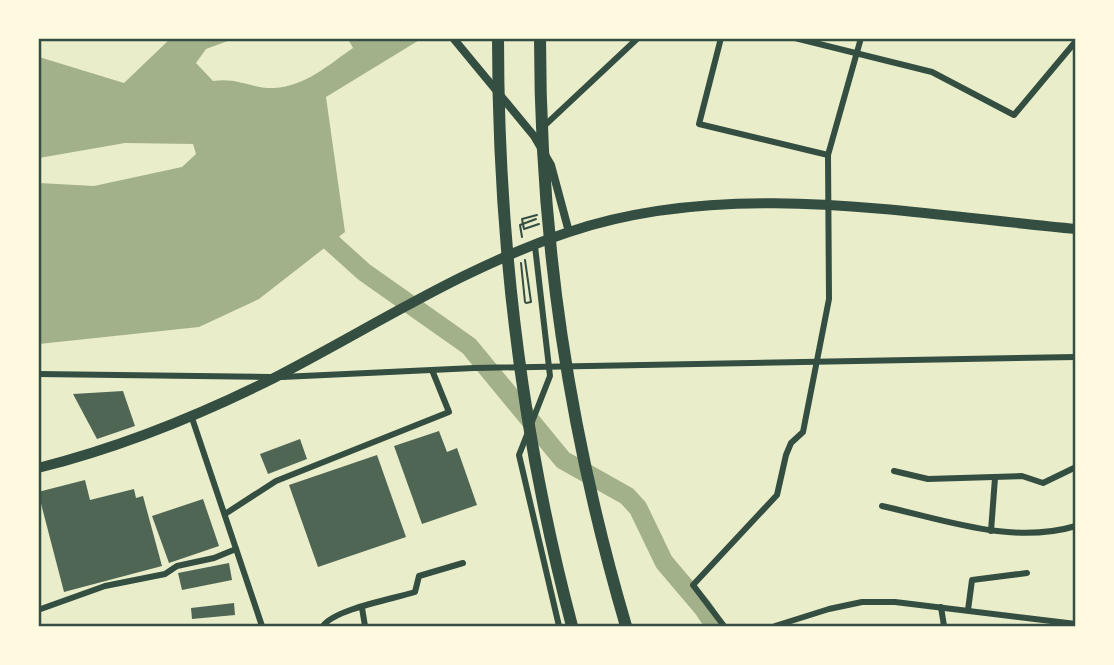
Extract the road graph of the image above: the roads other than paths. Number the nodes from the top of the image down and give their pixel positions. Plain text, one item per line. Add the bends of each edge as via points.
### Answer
1 (453, 38) edge
2 (498, 38) edge
3 (540, 38) edge
4 (638, 38) edge
5 (721, 38) edge
6 (795, 38) edge
7 (860, 38) edge
8 (1076, 41) edge
9 (856, 53) junction
10 (531, 133) junction
11 (828, 155) junction
12 (827, 206) junction
13 (1076, 229) edge
14 (569, 232) junction
15 (535, 246) junction
16 (1076, 356) edge
17 (817, 362) junction
18 (550, 368) junction
19 (432, 370) junction
20 (38, 374) edge
21 (275, 377) junction
22 (192, 418) junction
23 (1076, 467) edge
24 (38, 468) edge
25 (894, 471) dead end
26 (995, 478) junction
27 (882, 506) dead end
28 (225, 514) junction
29 (1076, 526) edge
30 (991, 531) junction
31 (236, 549) junction
32 (463, 563) dead end
33 (1027, 573) dead end
34 (942, 607) junction
35 (362, 608) junction
36 (38, 610) edge
37 (968, 610) junction
38 (1076, 624) edge
39 (262, 626) edge
40 (323, 626) edge
41 (365, 626) edge
42 (559, 626) edge
43 (572, 626) edge
44 (626, 626) edge
45 (724, 626) edge
46 (775, 626) edge
47 (944, 626) edge

1 - 10 street
2 - 43 highway via 500,177 513,326 537,471
3 - 44 highway via 542,170 561,345 590,496
4 - 10 street
5 - 11 street via 699,124
6 - 9 street
7 - 9 street
8 - 9 street via 1014,115 941,75
9 - 11 street
10 - 14 street via 558,182
11 - 12 street
12 - 13 highway
12 - 14 highway via 690,206
12 - 17 street via 829,299
14 - 15 highway
15 - 18 street
15 - 21 highway via 400,309
16 - 17 street
17 - 18 street
17 - 45 street via 803,432 786,455 777,495 693,584
18 - 19 street
18 - 42 street via 547,390 521,446 520,466
19 - 21 street
19 - 28 street via 449,412 276,481
20 - 21 street
21 - 22 highway
22 - 24 highway via 102,451
22 - 28 street
23 - 26 street via 1043,482 1026,476
25 - 26 street via 928,479
26 - 30 street
27 - 30 street
28 - 31 street
29 - 30 street via 1033,534
31 - 36 street
31 - 39 street
32 - 35 street via 419,576 415,592
33 - 37 street via 972,580
34 - 37 street
34 - 46 street via 862,602
34 - 47 street
35 - 40 street via 342,613
35 - 41 street
37 - 38 street

